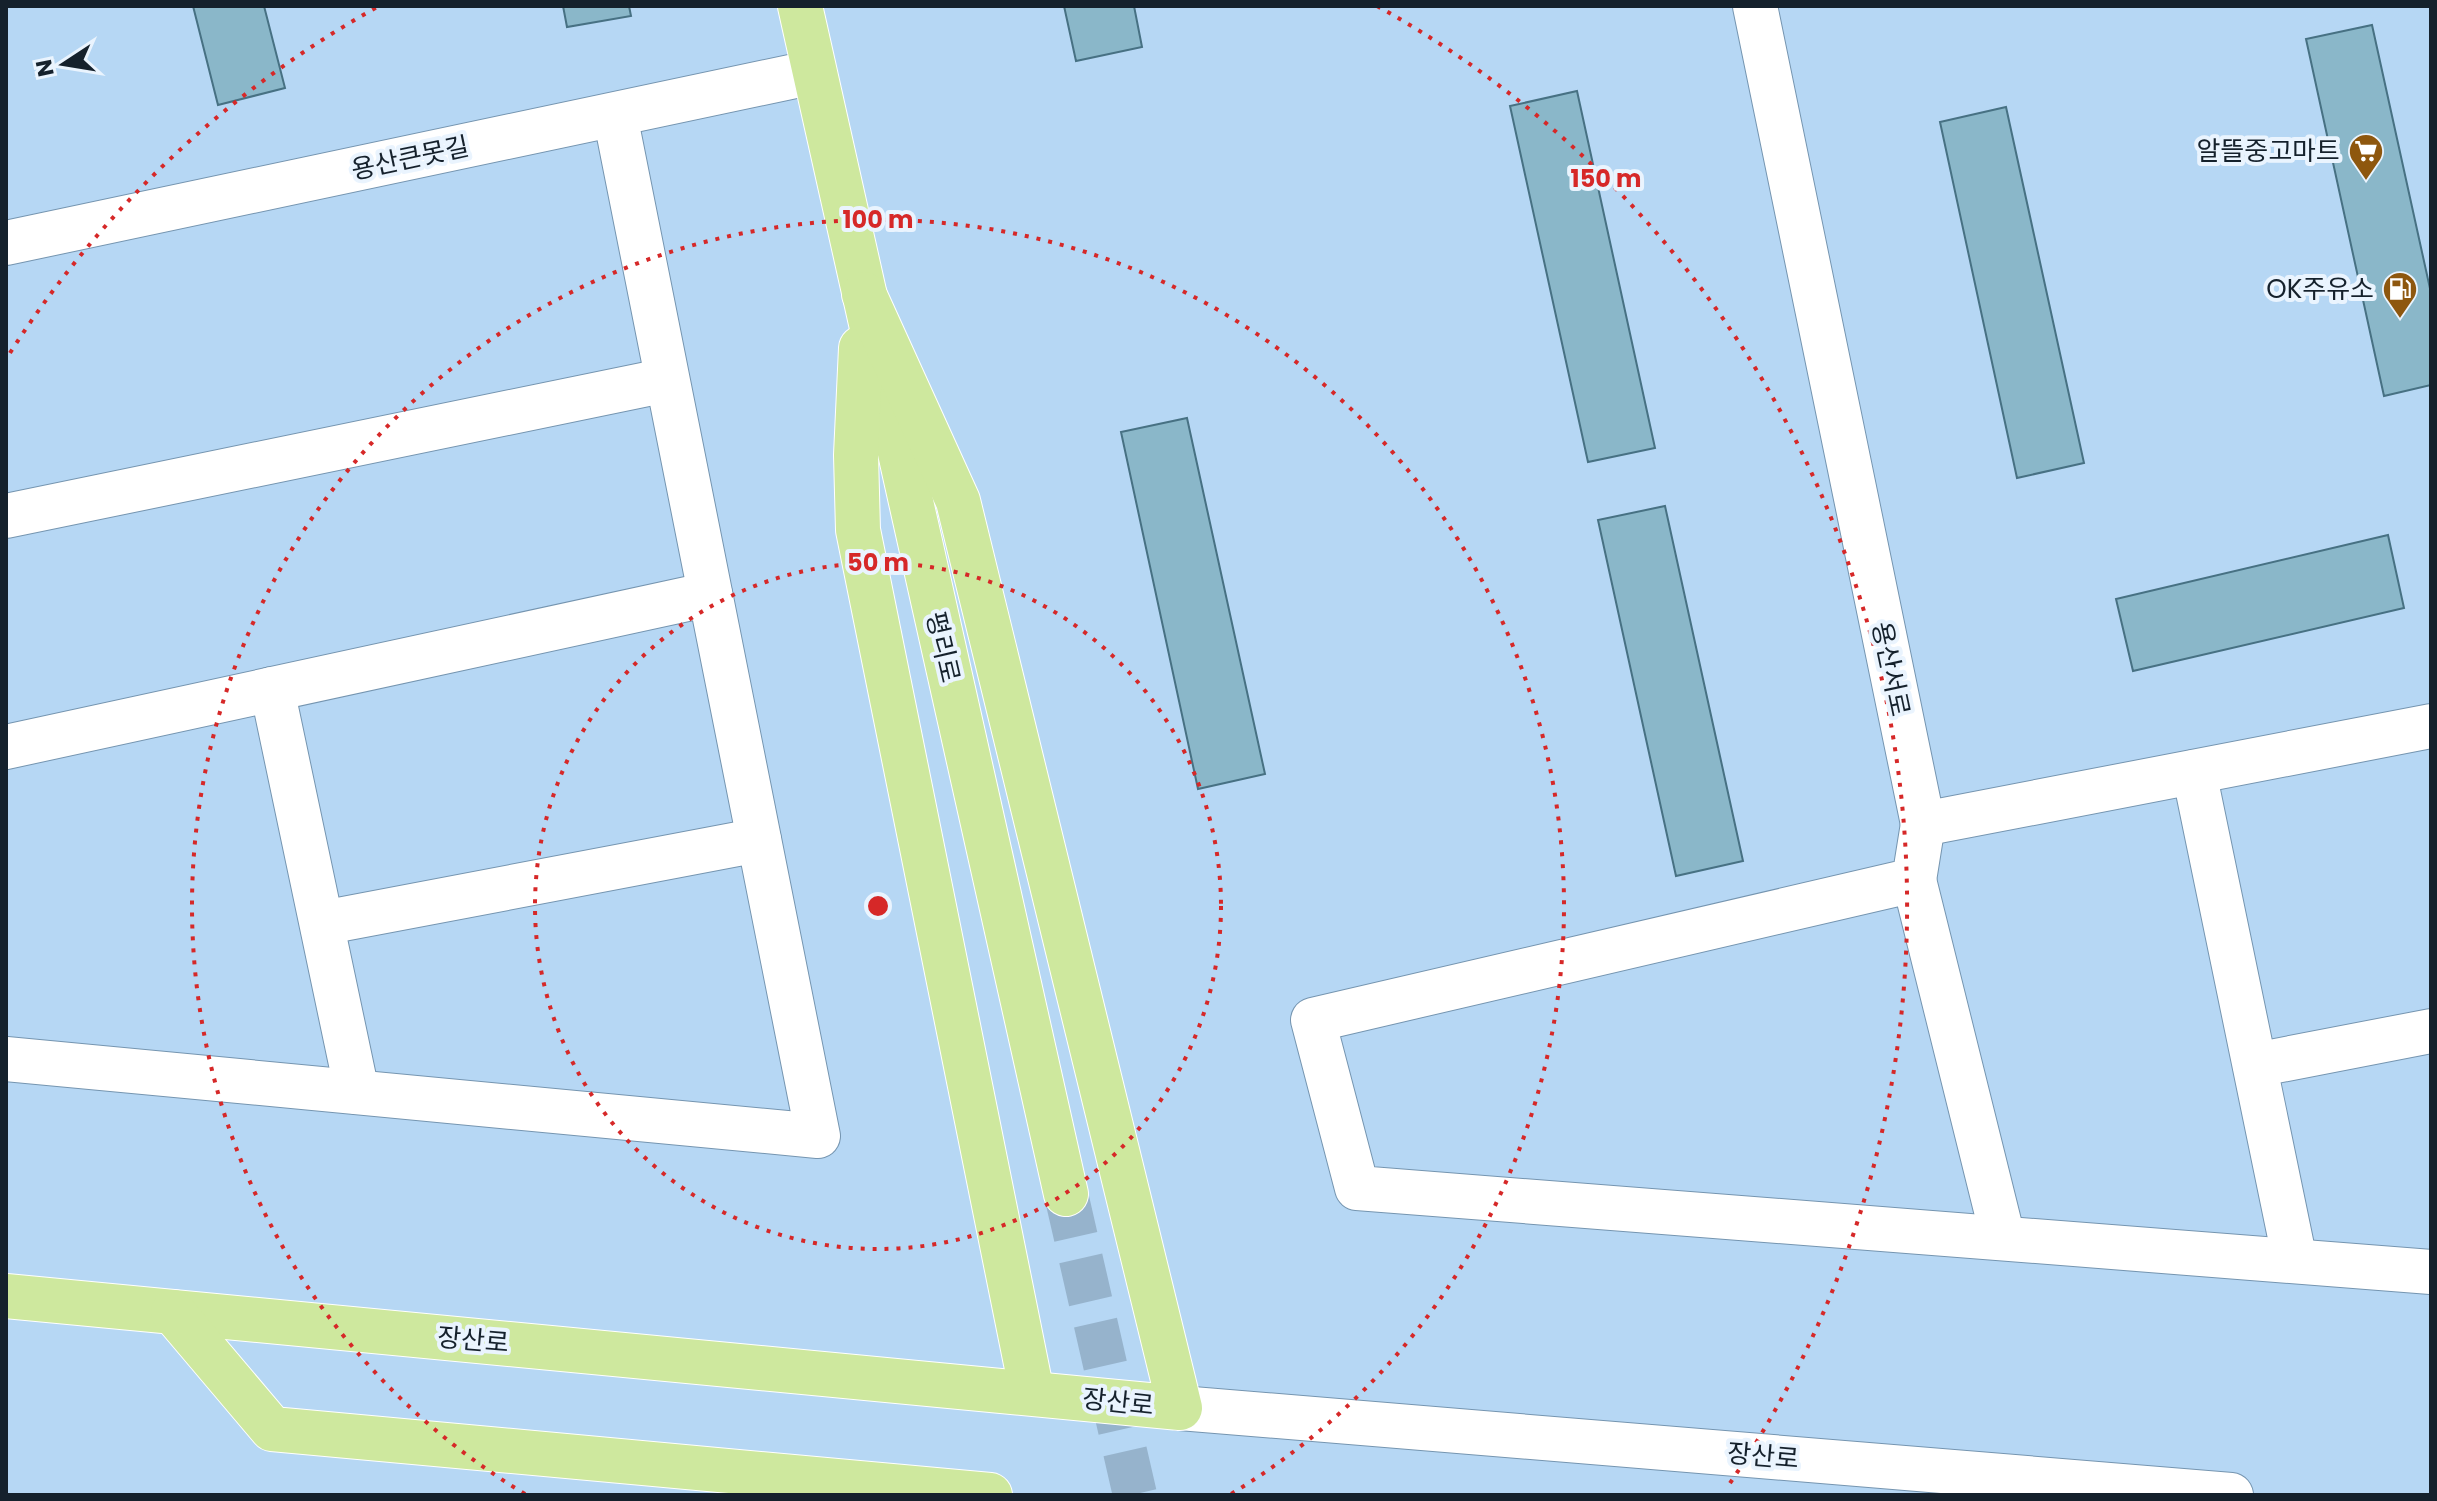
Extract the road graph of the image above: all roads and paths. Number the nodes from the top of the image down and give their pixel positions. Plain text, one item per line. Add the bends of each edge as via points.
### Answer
1 (800, 6) edge
2 (1755, 6) edge
3 (814, 72) junction
4 (615, 115) junction
5 (6, 243) edge
6 (864, 294) junction
7 (667, 380) junction
8 (6, 516) edge
9 (710, 594) junction
10 (272, 689) junction
11 (2431, 726) edge
12 (6, 747) edge
13 (2194, 772) junction
14 (1923, 824) junction
15 (759, 840) junction
16 (1914, 880) junction
17 (322, 923) junction
18 (2431, 1031) edge
19 (6, 1059) edge
20 (2255, 1065) junction
21 (357, 1092) junction
22 (1066, 1194) tunnel mouth
23 (2003, 1238) junction
24 (2295, 1261) junction
25 (2431, 1272) edge
26 (6, 1296) edge
27 (173, 1312) junction
28 (1032, 1393) junction
29 (1180, 1408) junction
30 (990, 1495) edge
31 (2231, 1495) edge

1 - 3 main road, 평리로
2 - 14 street, 용산서로
3 - 4 street, 용산큰못길
3 - 6 main road, 평리로
4 - 5 street, 용산큰못길
4 - 7 street
6 - 22 main road, 평리로
6 - 28 main road via 858,530
6 - 29 main road via 958,501
7 - 8 street
7 - 9 street
9 - 10 street
9 - 15 street
10 - 12 street
10 - 17 street
11 - 13 street
13 - 14 street
13 - 20 street
14 - 16 street
15 - 17 street
15 - 21 street via 818,1136
16 - 23 street
16 - 23 street via 1313,1020 1357,1188
17 - 21 street
18 - 20 street
19 - 21 street
20 - 24 street
23 - 24 street
24 - 25 street
26 - 27 main road, 장산로
27 - 28 main road, 장산로
27 - 30 main road via 272,1429
28 - 29 main road, 장산로
29 - 31 street, 장산로

